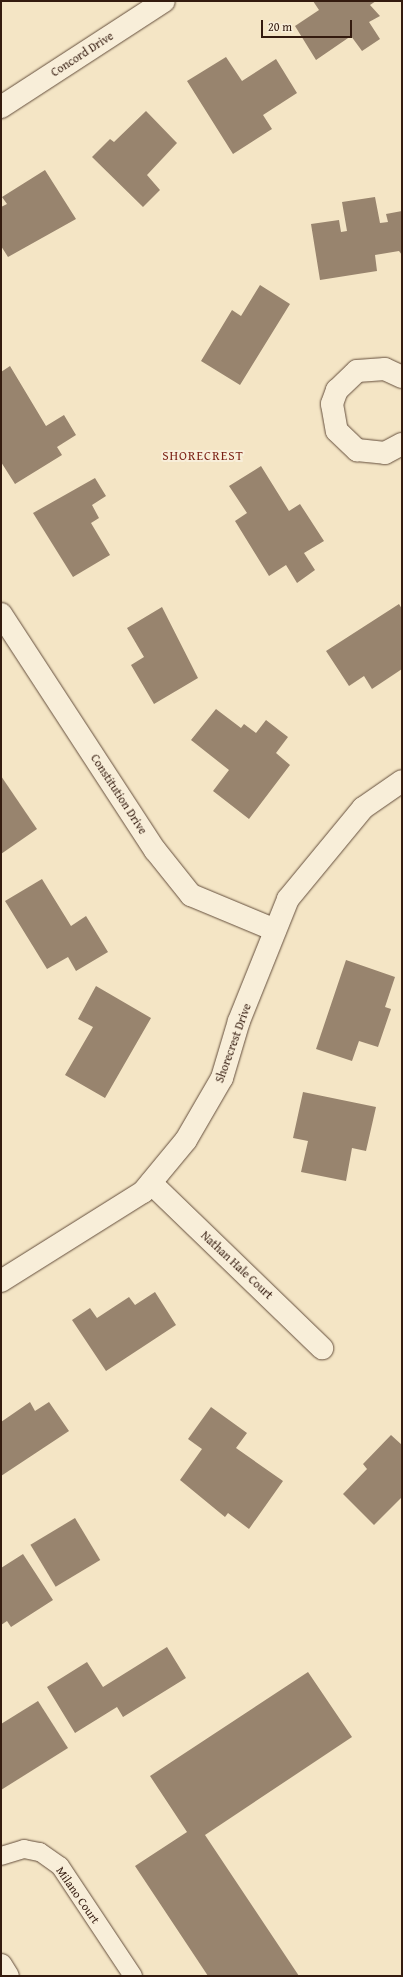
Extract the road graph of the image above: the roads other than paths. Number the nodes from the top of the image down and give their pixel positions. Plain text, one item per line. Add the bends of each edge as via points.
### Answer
1 (164, 1) edge
2 (1, 107) edge
3 (402, 378) edge
4 (401, 449) edge
5 (1, 614) edge
6 (402, 781) edge
7 (275, 930) junction
8 (150, 1183) junction
9 (1, 1281) edge
10 (322, 1348) dead end
11 (1, 1856) edge
12 (1, 1965) edge
13 (8, 1976) edge
14 (133, 1976) edge

1 - 2 street, Concord Drive
3 - 4 street via 385,369 357,371 337,390 332,404 332,418 345,443 370,454
5 - 7 street, Constitution Drive via 155,850 191,895
6 - 7 street, Shorecrest Drive via 363,808 288,899
7 - 8 street, Shorecrest Drive via 240,1021 222,1078 186,1140
8 - 9 street, Shorecrest Drive via 143,1192
8 - 10 street, Nathan Hale Court
11 - 14 lane, Milano Court via 24,1849 40,1852 60,1866
12 - 13 street

